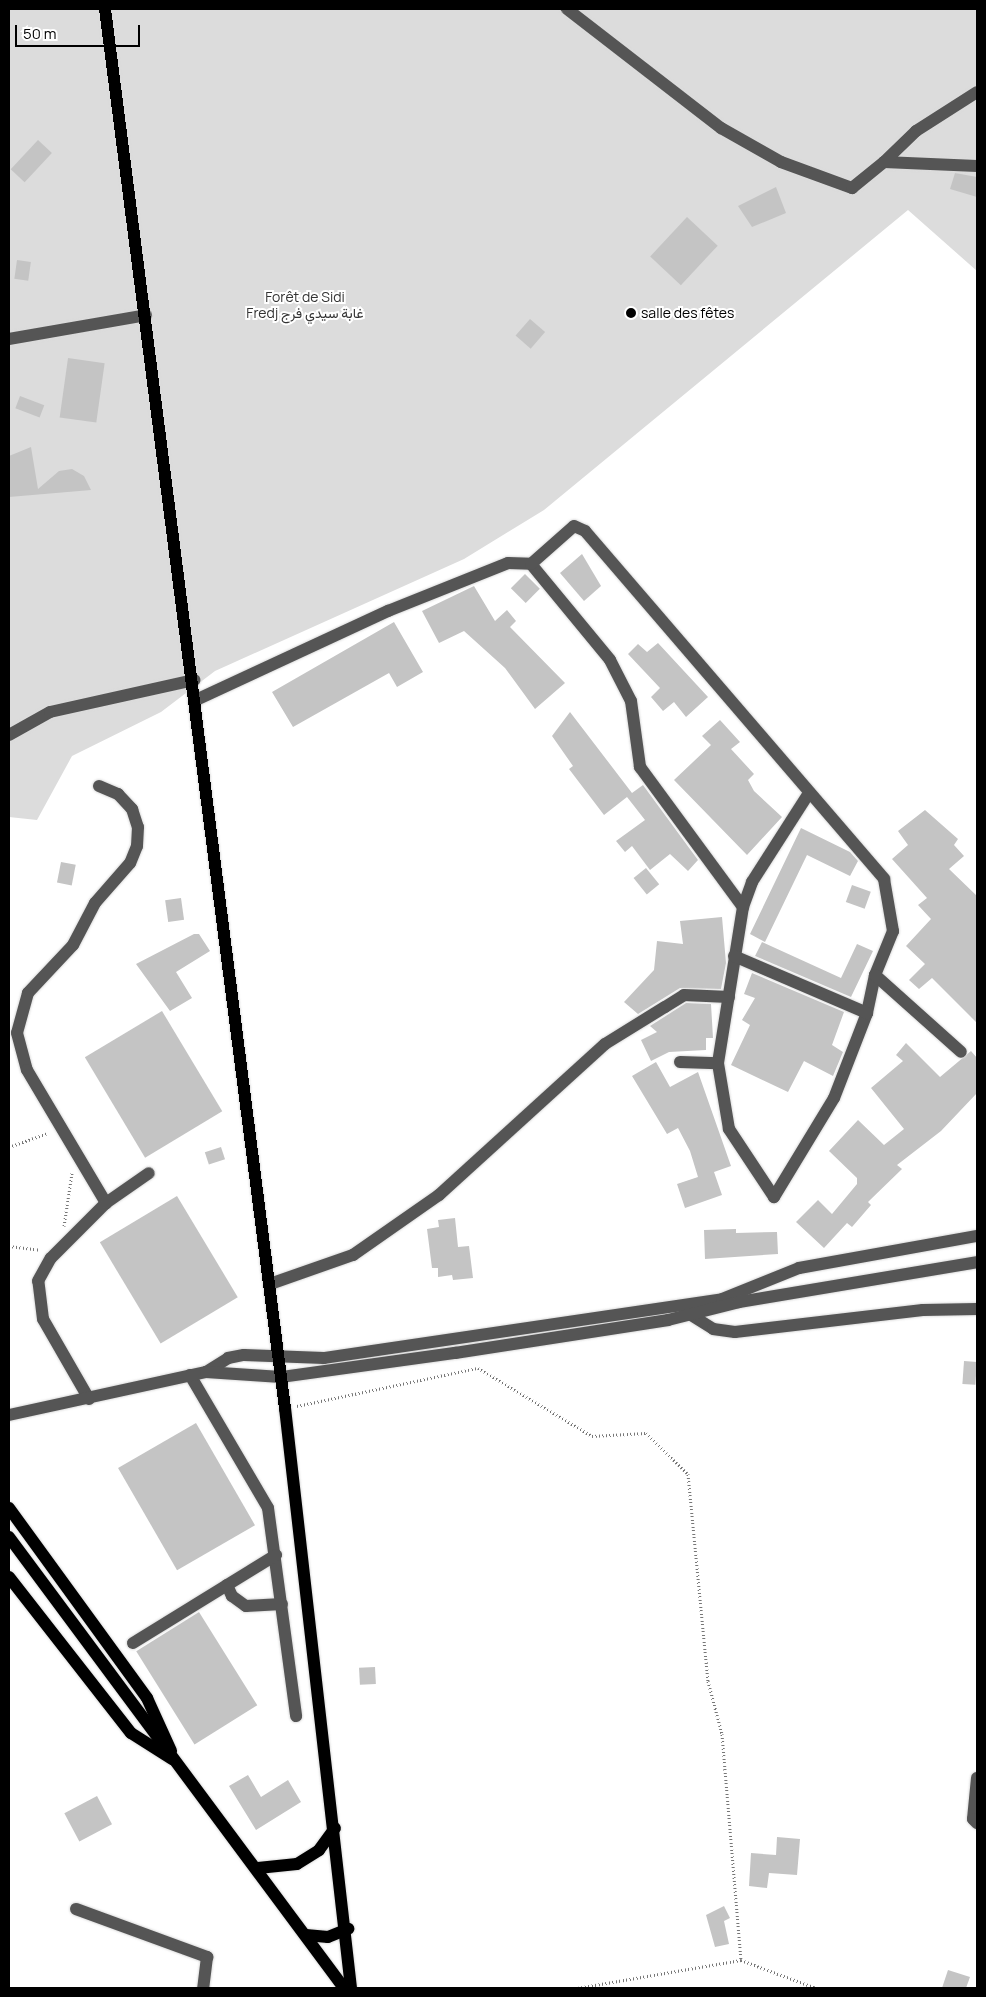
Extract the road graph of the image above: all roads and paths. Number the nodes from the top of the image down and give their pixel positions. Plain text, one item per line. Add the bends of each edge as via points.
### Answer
1 (105, 9) edge
2 (567, 9) edge
3 (977, 92) edge
4 (884, 162) junction
5 (977, 166) edge
6 (146, 315) junction
7 (9, 339) edge
8 (531, 564) junction
9 (194, 680) junction
10 (196, 700) junction
11 (9, 735) edge
12 (99, 786) dead end
13 (809, 793) junction
14 (743, 907) junction
15 (734, 956) junction
16 (875, 975) junction
17 (729, 997) junction
18 (867, 1014) junction
19 (961, 1052) dead end
20 (680, 1062) dead end
21 (718, 1063) junction
22 (60, 1126) junction
23 (9, 1147) edge
24 (76, 1153) junction
25 (149, 1173) dead end
26 (106, 1204) junction
27 (977, 1236) edge
28 (9, 1246) edge
29 (44, 1248) dead end
30 (60, 1249) junction
31 (977, 1262) edge
32 (270, 1284) junction
33 (977, 1309) edge
34 (691, 1315) junction
35 (496, 1330) junction
36 (453, 1336) junction
37 (496, 1347) junction
38 (455, 1353) junction
39 (279, 1355) junction
40 (206, 1372) junction
41 (190, 1375) junction
42 (281, 1377) junction
43 (89, 1399) junction
44 (285, 1408) junction
45 (12, 1417) edge
46 (9, 1508) edge
47 (9, 1537) edge
48 (276, 1555) junction
49 (9, 1577) edge
50 (227, 1585) junction
51 (282, 1604) junction
52 (133, 1643) dead end
53 (296, 1716) dead end
54 (174, 1760) junction
55 (977, 1778) edge
56 (977, 1823) edge
57 (335, 1828) junction
58 (258, 1868) junction
59 (76, 1909) dead end
60 (348, 1929) junction
61 (306, 1935) junction
62 (741, 1960) junction
63 (203, 1988) edge
64 (344, 1988) edge
65 (351, 1988) edge
66 (577, 1988) edge
67 (816, 1988) edge

1 - 6 main road
2 - 4 street via 721,128 780,162 852,188
3 - 4 street via 916,131
4 - 5 street
6 - 7 street
6 - 9 main road
8 - 10 street via 508,563 388,611
8 - 13 street via 574,526 585,531
8 - 14 street via 610,660 631,701 640,766
9 - 10 main road
9 - 11 street via 50,712
10 - 32 main road
12 - 22 street via 118,794 132,809 138,827 134,855 95,903 73,945 31,989 18,1022 23,1062
13 - 14 street via 752,882
13 - 16 street via 884,879 892,931
14 - 15 street
15 - 17 street
15 - 18 street
16 - 18 street
16 - 19 street
17 - 21 street
17 - 32 street via 684,995 605,1044 423,1206 353,1255
18 - 21 street via 834,1098 774,1197 729,1129
20 - 21 street
22 - 23 path
22 - 24 street
24 - 26 street
24 - 30 path
25 - 26 street
26 - 30 street
27 - 35 street via 799,1268 722,1299
28 - 29 path via 26,1251
30 - 43 street via 42,1272 38,1301 43,1319
31 - 34 street via 739,1302
32 - 39 main road
33 - 34 street via 923,1310 735,1332 713,1329
34 - 37 street
35 - 36 street
35 - 37 street
36 - 38 street
36 - 39 street via 324,1358
37 - 38 street
38 - 42 street
39 - 40 street via 236,1356
39 - 42 main road
40 - 41 street
40 - 42 street
41 - 43 street
41 - 48 street via 262,1493
42 - 44 main road
43 - 45 street
44 - 57 main road
44 - 62 path via 478,1368 592,1436 646,1433 688,1474 708,1681 722,1734
46 - 54 main road via 147,1698
47 - 54 main road
48 - 50 street
48 - 51 street
49 - 54 main road via 131,1734
50 - 51 street via 232,1596 246,1606
50 - 52 street
51 - 53 street
54 - 58 main road
55 - 56 street via 973,1819
57 - 58 main road via 319,1850 297,1864
57 - 60 main road
58 - 61 main road
59 - 63 street via 207,1957
60 - 61 main road via 328,1937
60 - 65 main road
61 - 64 main road
62 - 66 path
62 - 67 path

